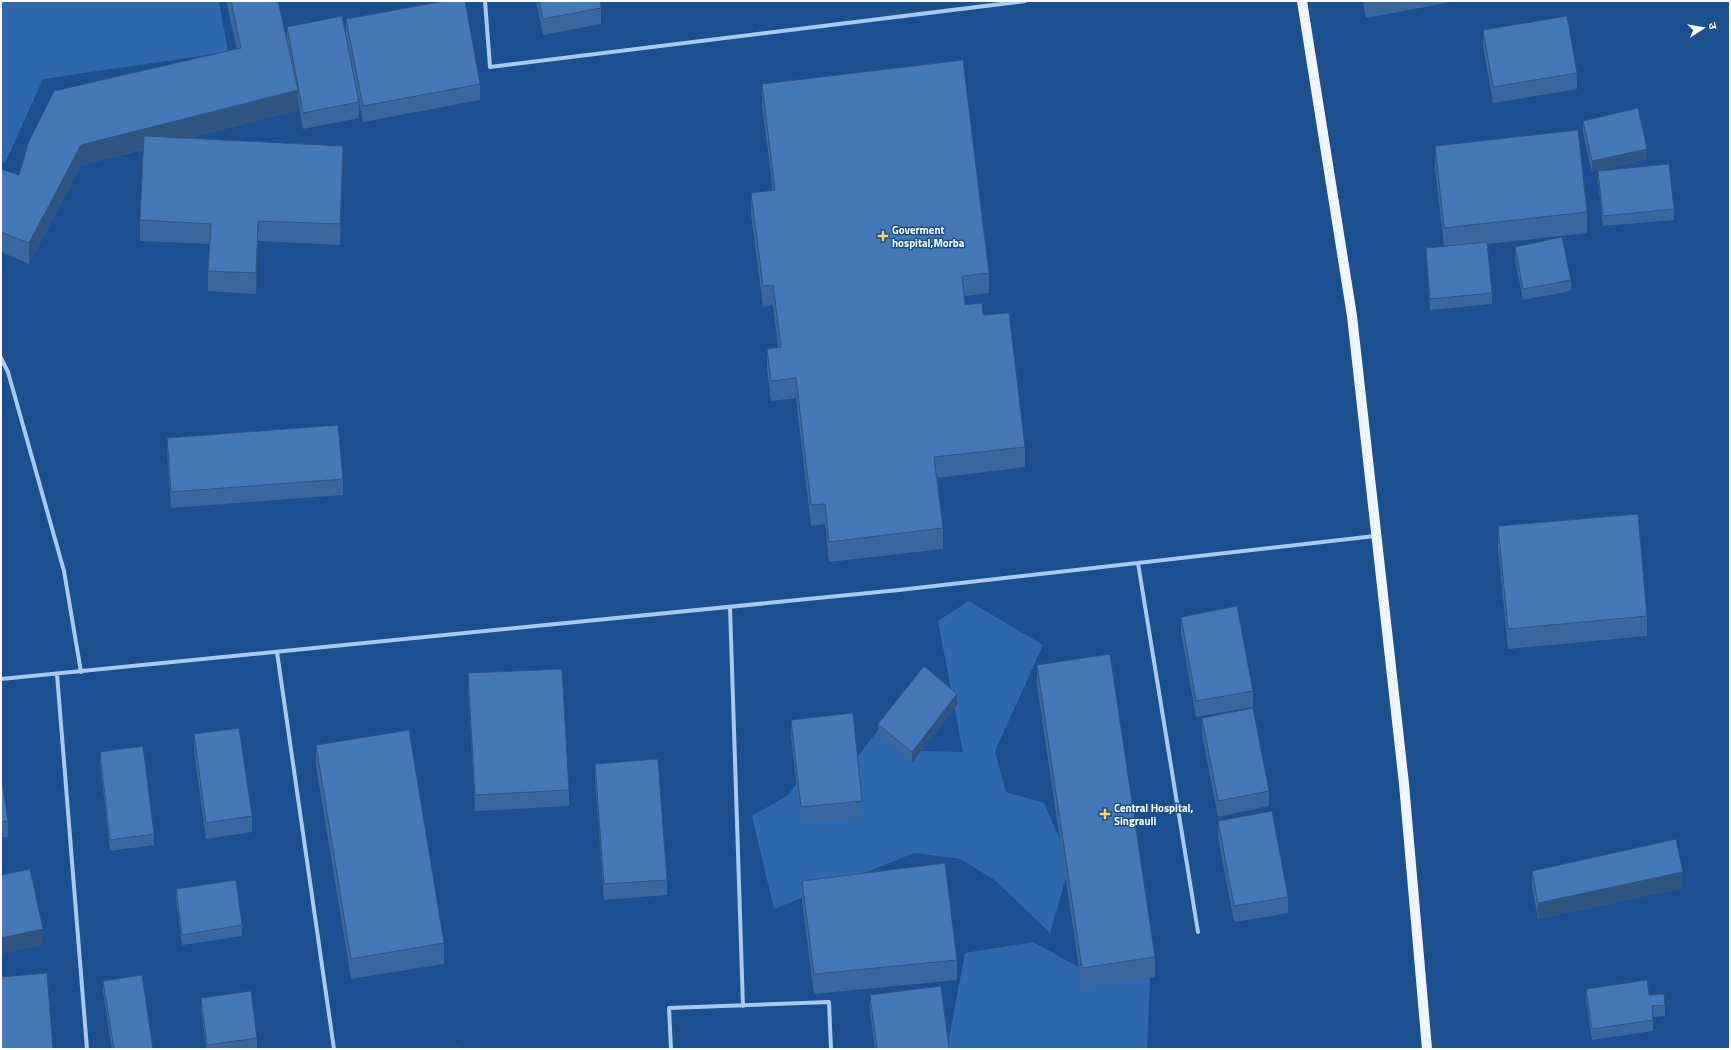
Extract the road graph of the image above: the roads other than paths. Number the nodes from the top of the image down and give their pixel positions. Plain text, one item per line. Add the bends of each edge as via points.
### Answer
1 (485, 1) edge
2 (1024, 1) edge
3 (1302, 1) edge
4 (1, 358) edge
5 (1376, 536) junction
6 (1138, 563) junction
7 (730, 607) junction
8 (276, 652) junction
9 (81, 672) junction
10 (57, 674) junction
11 (1, 679) edge
12 (1198, 932) dead end
13 (743, 1006) junction
14 (86, 1049) edge
15 (334, 1049) edge
16 (671, 1049) edge
17 (831, 1049) edge
18 (1427, 1049) edge

1 - 2 street via 490,67
3 - 5 main road via 1352,316
4 - 9 street via 8,372 64,571
5 - 6 street
5 - 18 main road via 1404,784
6 - 7 street
6 - 12 street
7 - 8 street
7 - 13 street
8 - 9 street
8 - 15 street
9 - 10 street
10 - 11 street
10 - 14 street
13 - 16 street via 669,1008
13 - 17 street via 829,1002

